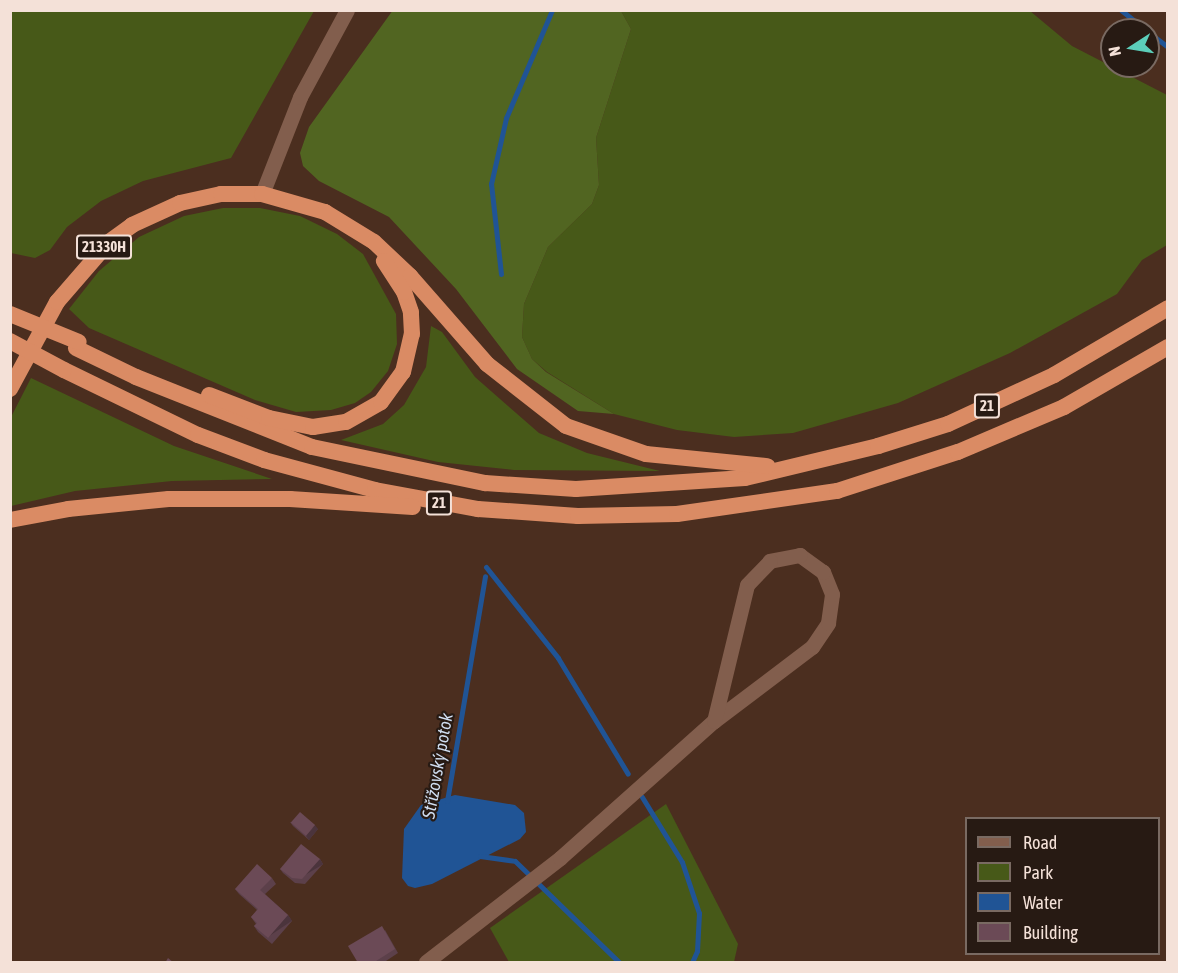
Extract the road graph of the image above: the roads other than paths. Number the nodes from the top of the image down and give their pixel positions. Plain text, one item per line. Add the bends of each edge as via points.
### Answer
1 (347, 10) edge
2 (262, 194) junction
3 (344, 223) junction
4 (1167, 308) edge
5 (10, 314) edge
6 (10, 341) edge
7 (77, 345) junction
8 (1167, 347) edge
9 (10, 389) edge
10 (792, 468) junction
11 (478, 509) junction
12 (10, 520) edge
13 (714, 721) junction
14 (426, 963) edge

1 - 2 street via 300,97
2 - 3 highway via 304,203
2 - 9 highway, 21330H via 222,194 180,202 132,225 109,242 57,302
3 - 7 highway, 21 via 389,267 411,312 412,334 410,354 394,387 381,402 346,422 312,427 269,418
3 - 10 highway, 21 via 374,242 410,276 487,364 566,426 646,454
4 - 10 highway, 21 via 1091,357 948,424
5 - 7 highway, 21, bridge
6 - 11 highway, 21, bridge via 198,435 264,460 375,490
7 - 10 highway, 21 via 136,377 312,447 485,483 576,489 672,486
8 - 11 highway, 21 via 1104,386 1026,425 958,452 837,490 677,514 578,516
11 - 12 highway via 290,499 169,499 68,509
13 - 13 street via 812,647 828,623 832,594 823,572 800,555 770,561 747,585
13 - 14 street via 560,858

